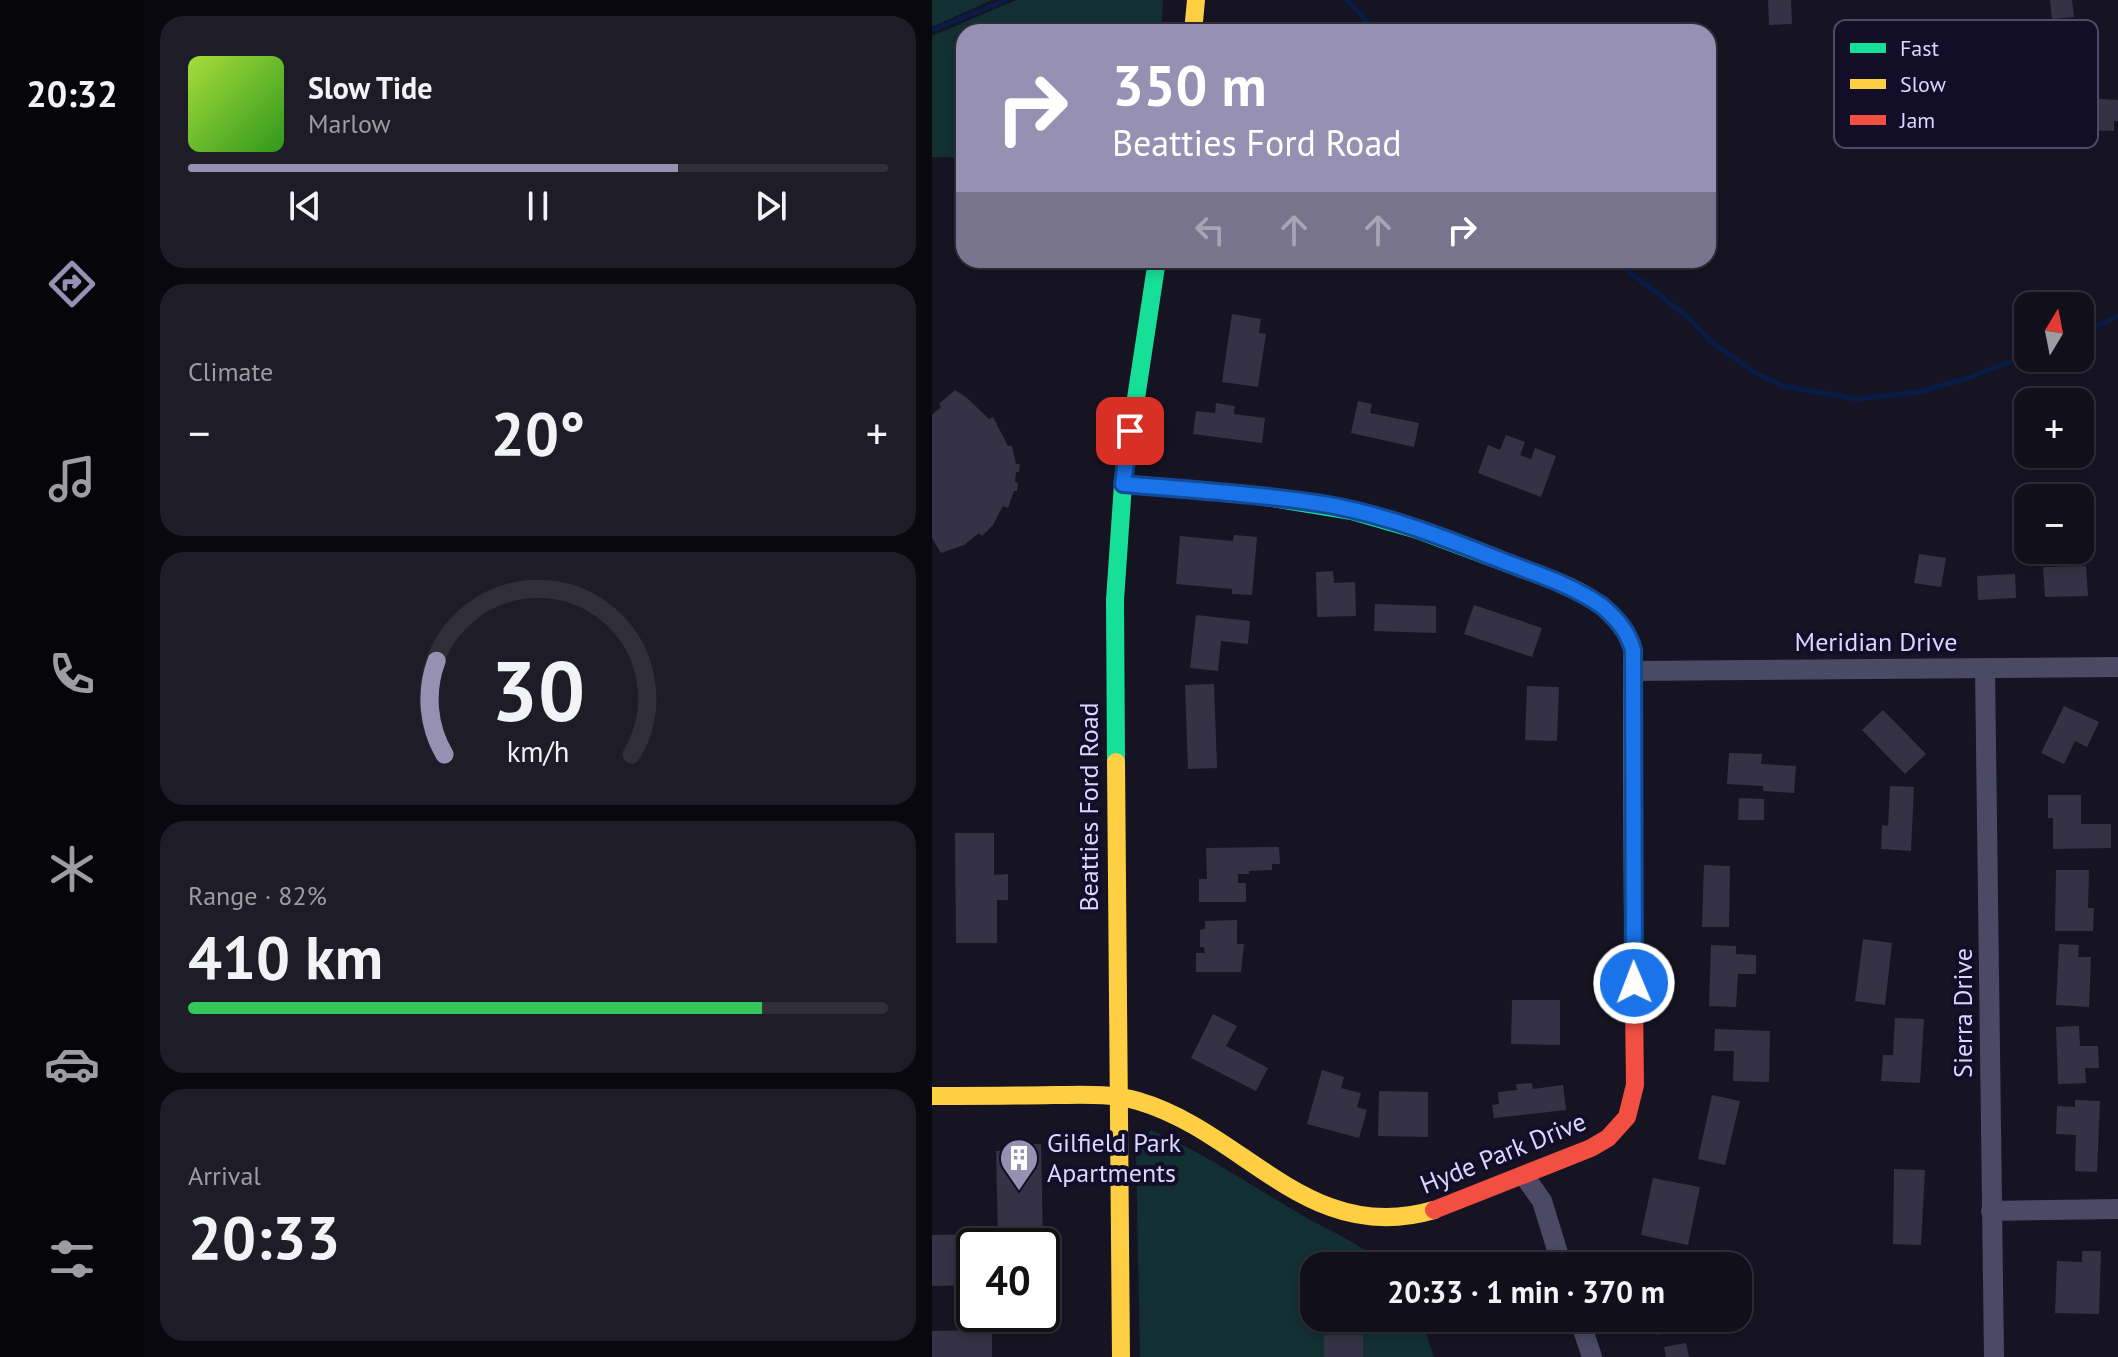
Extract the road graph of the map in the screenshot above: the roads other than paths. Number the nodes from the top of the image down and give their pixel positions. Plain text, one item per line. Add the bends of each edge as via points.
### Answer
1 (1196, 0) edge
2 (1194, 24) edge
3 (1156, 268) edge
4 (1123, 484) junction
5 (2118, 667) edge
6 (1985, 668) junction
7 (1634, 671) junction
8 (1117, 1095) junction
9 (932, 1096) edge
10 (1525, 1177) junction
11 (2118, 1209) edge
12 (1991, 1211) junction
13 (1558, 1252) edge
14 (1584, 1332) edge
15 (1121, 1357) edge
16 (1592, 1357) edge
17 (1994, 1357) edge

1 - 2 street
3 - 4 street, Beatties Ford Road
4 - 7 street, Hyde Park Drive via 1331,506 1439,536 1599,605 1624,628
4 - 8 street, Beatties Ford Road via 1114,645
5 - 6 street, Meridian Drive
6 - 7 street, Meridian Drive
6 - 12 street, Sierra Drive
7 - 10 street, Hyde Park Drive via 1631,1104 1608,1138
8 - 9 street, Hyde Park Drive
8 - 10 street, Hyde Park Drive via 1167,1111 1300,1192 1352,1215 1418,1215
8 - 15 street, Beatties Ford Road
10 - 13 street via 1542,1201
11 - 12 street
12 - 17 street, Sierra Drive
14 - 16 street

